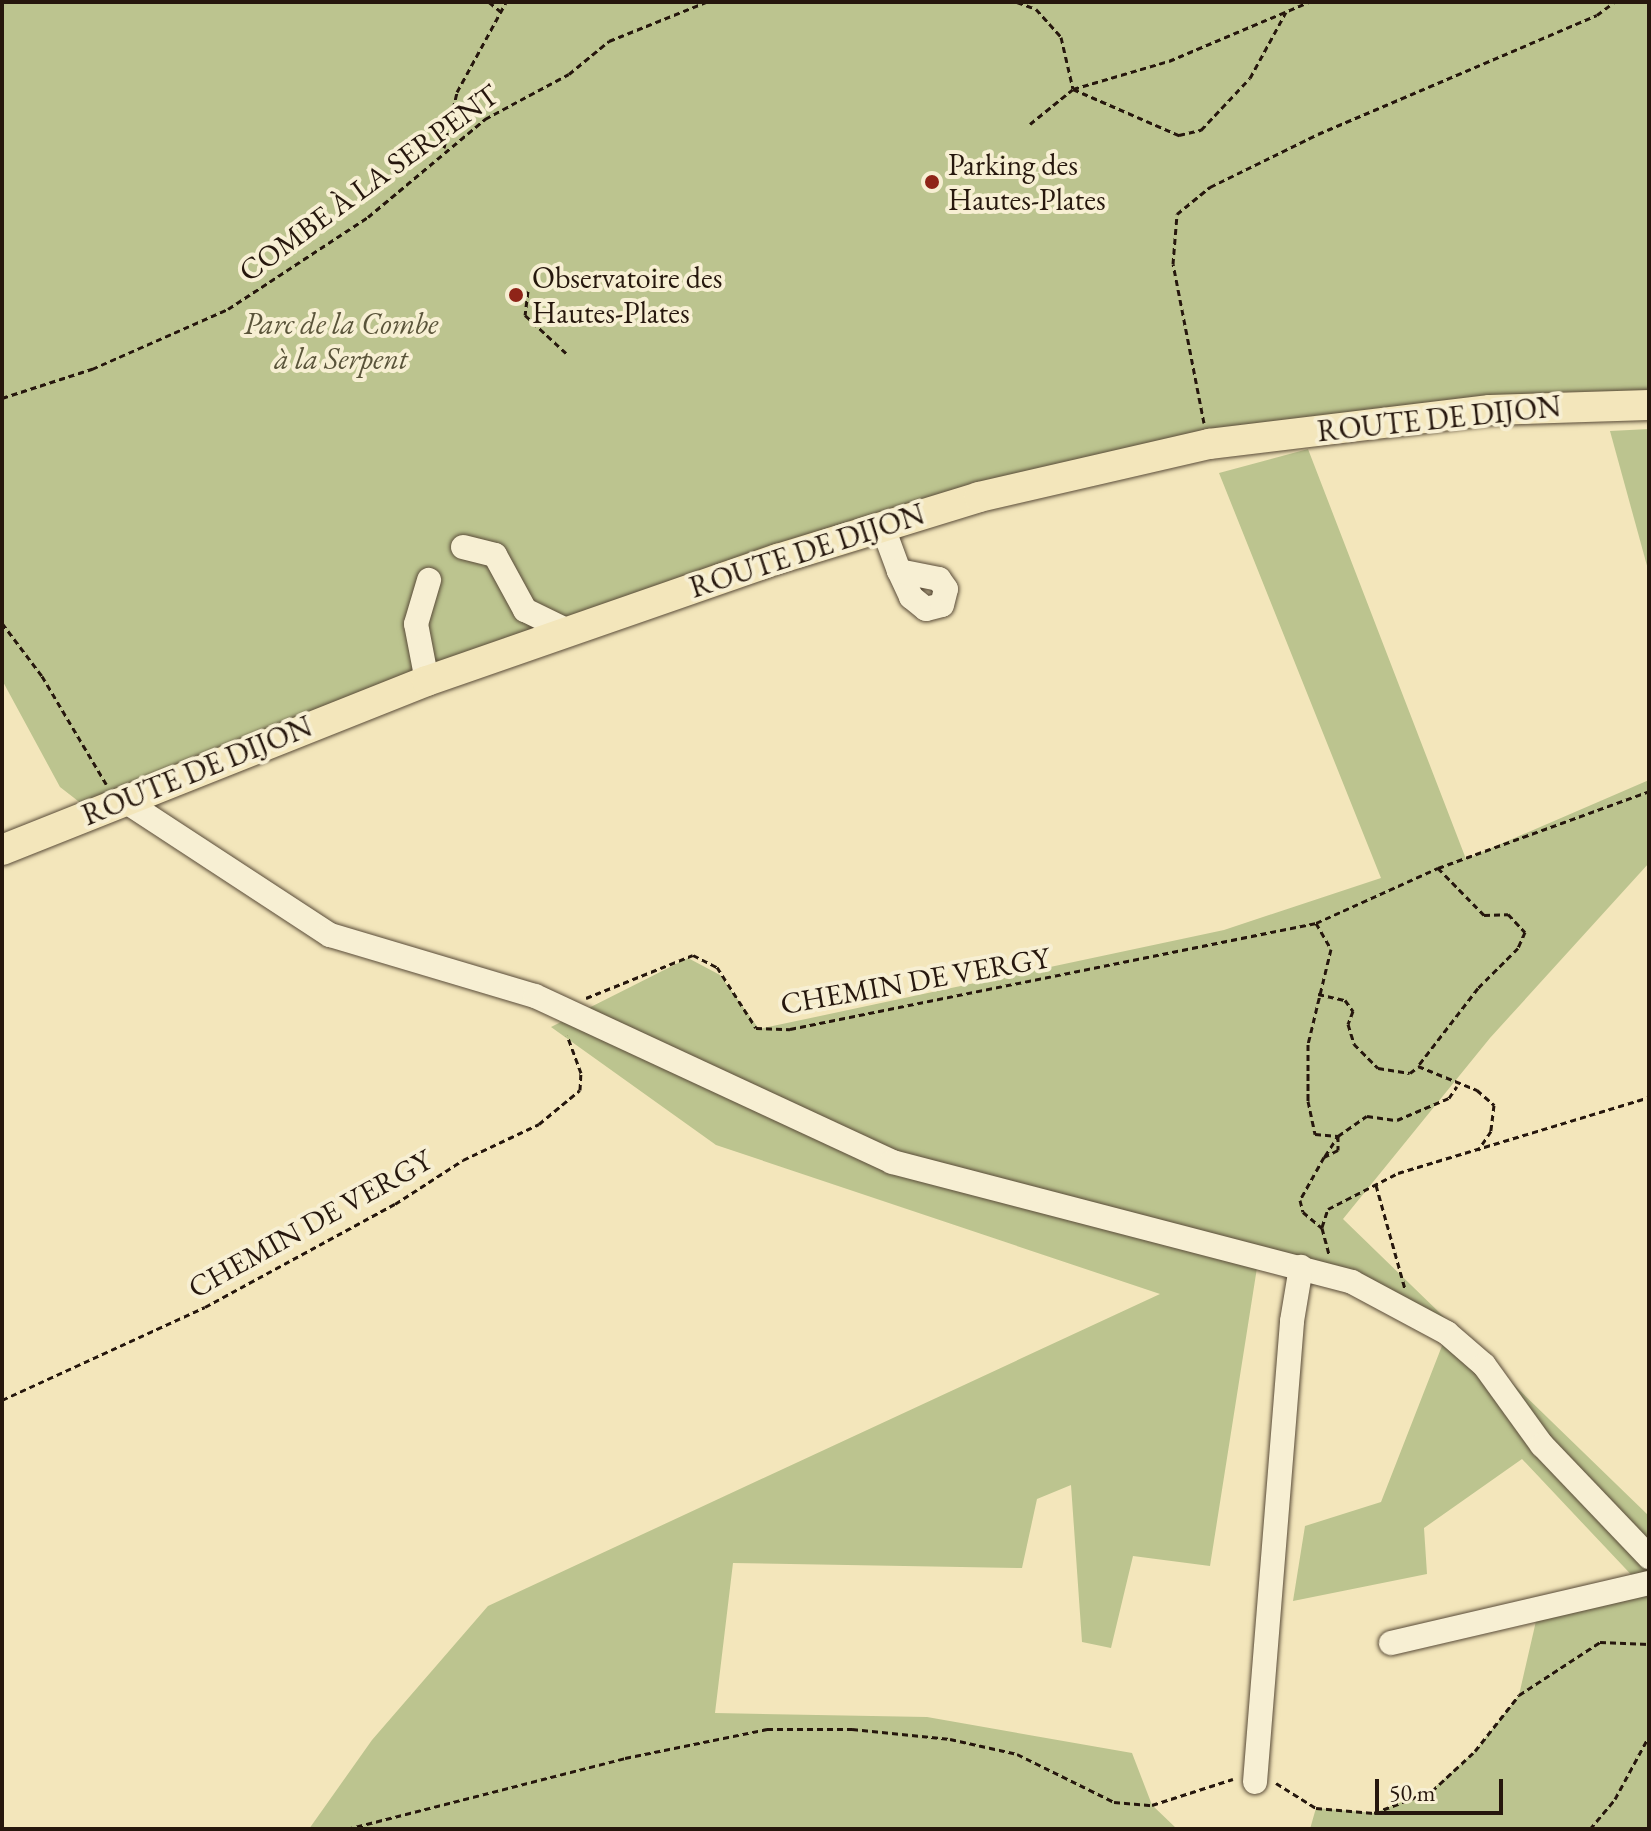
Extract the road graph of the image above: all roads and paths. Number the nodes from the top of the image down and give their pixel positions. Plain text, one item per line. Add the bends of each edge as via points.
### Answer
1 (489, 2) edge
2 (506, 2) edge
3 (706, 2) edge
4 (1017, 2) edge
5 (1033, 2) edge
6 (1309, 2) edge
7 (1614, 2) edge
8 (1036, 9) junction
9 (500, 11) junction
10 (1287, 12) junction
11 (1073, 89) junction
12 (1030, 124) dead end
13 (444, 151) junction
14 (528, 291) dead end
15 (566, 353) dead end
16 (2, 398) edge
17 (1649, 405) edge
18 (1209, 444) junction
19 (882, 525) junction
20 (463, 547) dead end
21 (899, 571) dead end
22 (429, 580) dead end
23 (2, 623) edge
24 (568, 631) junction
25 (427, 681) junction
26 (1649, 791) edge
27 (125, 801) junction
28 (2, 850) edge
29 (1438, 868) junction
30 (1316, 923) junction
31 (1318, 994) junction
32 (565, 1009) junction
33 (1418, 1066) junction
34 (1457, 1086) junction
35 (1649, 1097) edge
36 (1338, 1136) junction
37 (1478, 1150) junction
38 (1324, 1157) junction
39 (1376, 1185) junction
40 (1322, 1228) junction
41 (1301, 1267) junction
42 (1336, 1277) junction
43 (1406, 1291) dead end
44 (2, 1400) edge
45 (1649, 1557) edge
46 (1649, 1583) edge
47 (1391, 1643) dead end
48 (1649, 1644) edge
49 (1649, 1736) edge
50 (1256, 1776) junction
51 (347, 1829) edge
52 (1590, 1829) edge

1 - 9 path
2 - 9 path
3 - 13 path, COMBE À LA SERPENT via 609,41 569,74 485,119
4 - 8 path
5 - 8 path
6 - 10 path
7 - 18 path via 1597,15 1318,134 1210,187 1177,214 1173,264
8 - 11 path via 1061,37
9 - 13 path via 457,92
10 - 11 path via 1169,61
10 - 11 path via 1250,78 1201,130 1179,135
11 - 12 path
13 - 16 path, COMBE À LA SERPENT via 368,217 228,309 104,364
14 - 15 path via 525,315
17 - 18 main road, ROUTE DE DIJON via 1490,410
18 - 19 main road, ROUTE DE DIJON via 1078,471
19 - 21 street
19 - 24 main road, ROUTE DE DIJON
20 - 24 street via 495,555 525,610
22 - 25 street via 416,624
23 - 27 path via 42,676 104,781
24 - 25 main road, ROUTE DE DIJON
25 - 27 main road, ROUTE DE DIJON
26 - 29 path, CHEMIN DE VERGY
27 - 28 main road, ROUTE DE DIJON
27 - 32 street via 330,935 477,975
29 - 30 path, CHEMIN DE VERGY
29 - 33 path via 1484,915 1508,914 1525,932 1518,948 1478,988
30 - 31 path via 1331,949 1327,980
30 - 32 path, CHEMIN DE VERGY via 790,1029 756,1028 717,967 693,955
31 - 33 path via 1345,1000 1353,1011 1348,1024 1354,1044 1378,1068 1410,1073
31 - 36 path via 1308,1044 1308,1101 1315,1134
32 - 41 street via 727,1090 892,1162
32 - 44 path, CHEMIN DE VERGY via 561,1021 581,1073 580,1090 539,1124 463,1160 395,1204 205,1307
33 - 34 path
34 - 36 path via 1449,1098 1397,1120 1367,1116
34 - 37 path via 1477,1090 1494,1105 1491,1131
35 - 37 path
36 - 38 path
36 - 38 path via 1338,1150
37 - 39 path
38 - 40 path via 1300,1200 1303,1212
39 - 40 path via 1328,1209
39 - 43 path
40 - 42 path
41 - 42 street
41 - 50 street via 1292,1321
42 - 45 street via 1447,1333 1484,1365 1542,1445
46 - 47 street
48 - 50 path via 1600,1642 1519,1695 1475,1751 1432,1791 1374,1813 1316,1808
49 - 52 path via 1615,1799
50 - 51 path via 1152,1805 1114,1802 1017,1754 977,1745 852,1729 767,1729 625,1758

